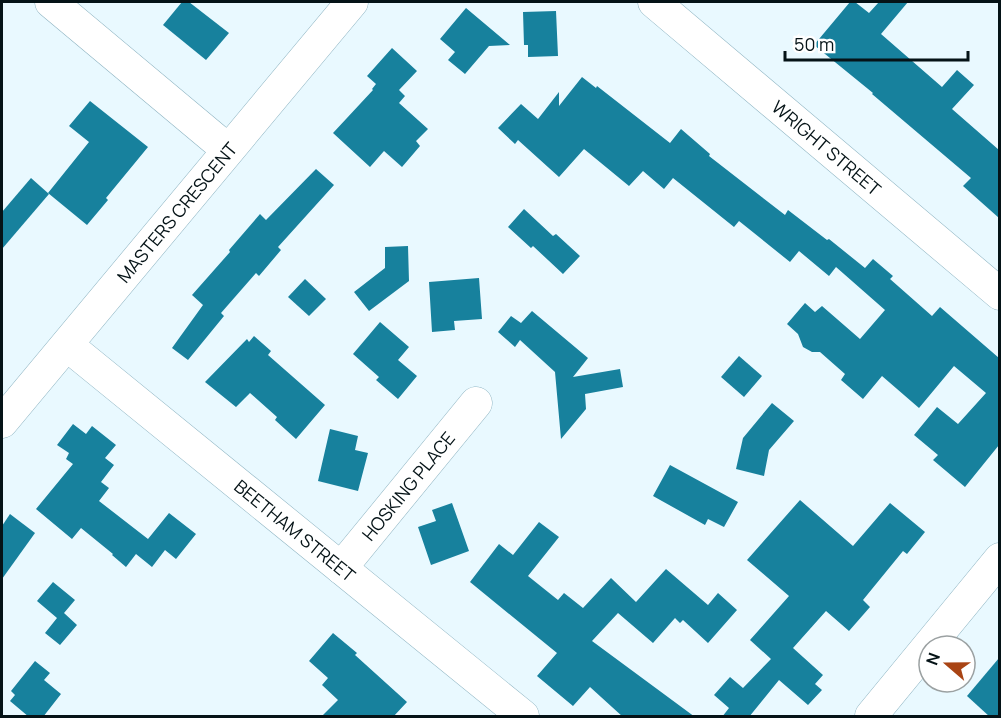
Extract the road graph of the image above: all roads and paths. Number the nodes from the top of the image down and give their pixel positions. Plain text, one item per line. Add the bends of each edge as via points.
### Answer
1 (51, 2) edge
2 (351, 2) edge
3 (654, 2) edge
4 (229, 149) junction
5 (999, 294) edge
6 (67, 345) junction
7 (476, 403) dead end
8 (2, 422) edge
9 (999, 560) edge
10 (341, 568) junction
11 (523, 717) edge
12 (872, 717) edge

1 - 4 street
2 - 4 street, MASTERS CRESCENT
3 - 5 street, WRIGHT STREET
4 - 6 street, MASTERS CRESCENT
6 - 8 street, MASTERS CRESCENT
6 - 10 street, BEETHAM STREET
7 - 10 street, HOSKING PLACE
9 - 12 street
10 - 11 street, BEETHAM STREET

